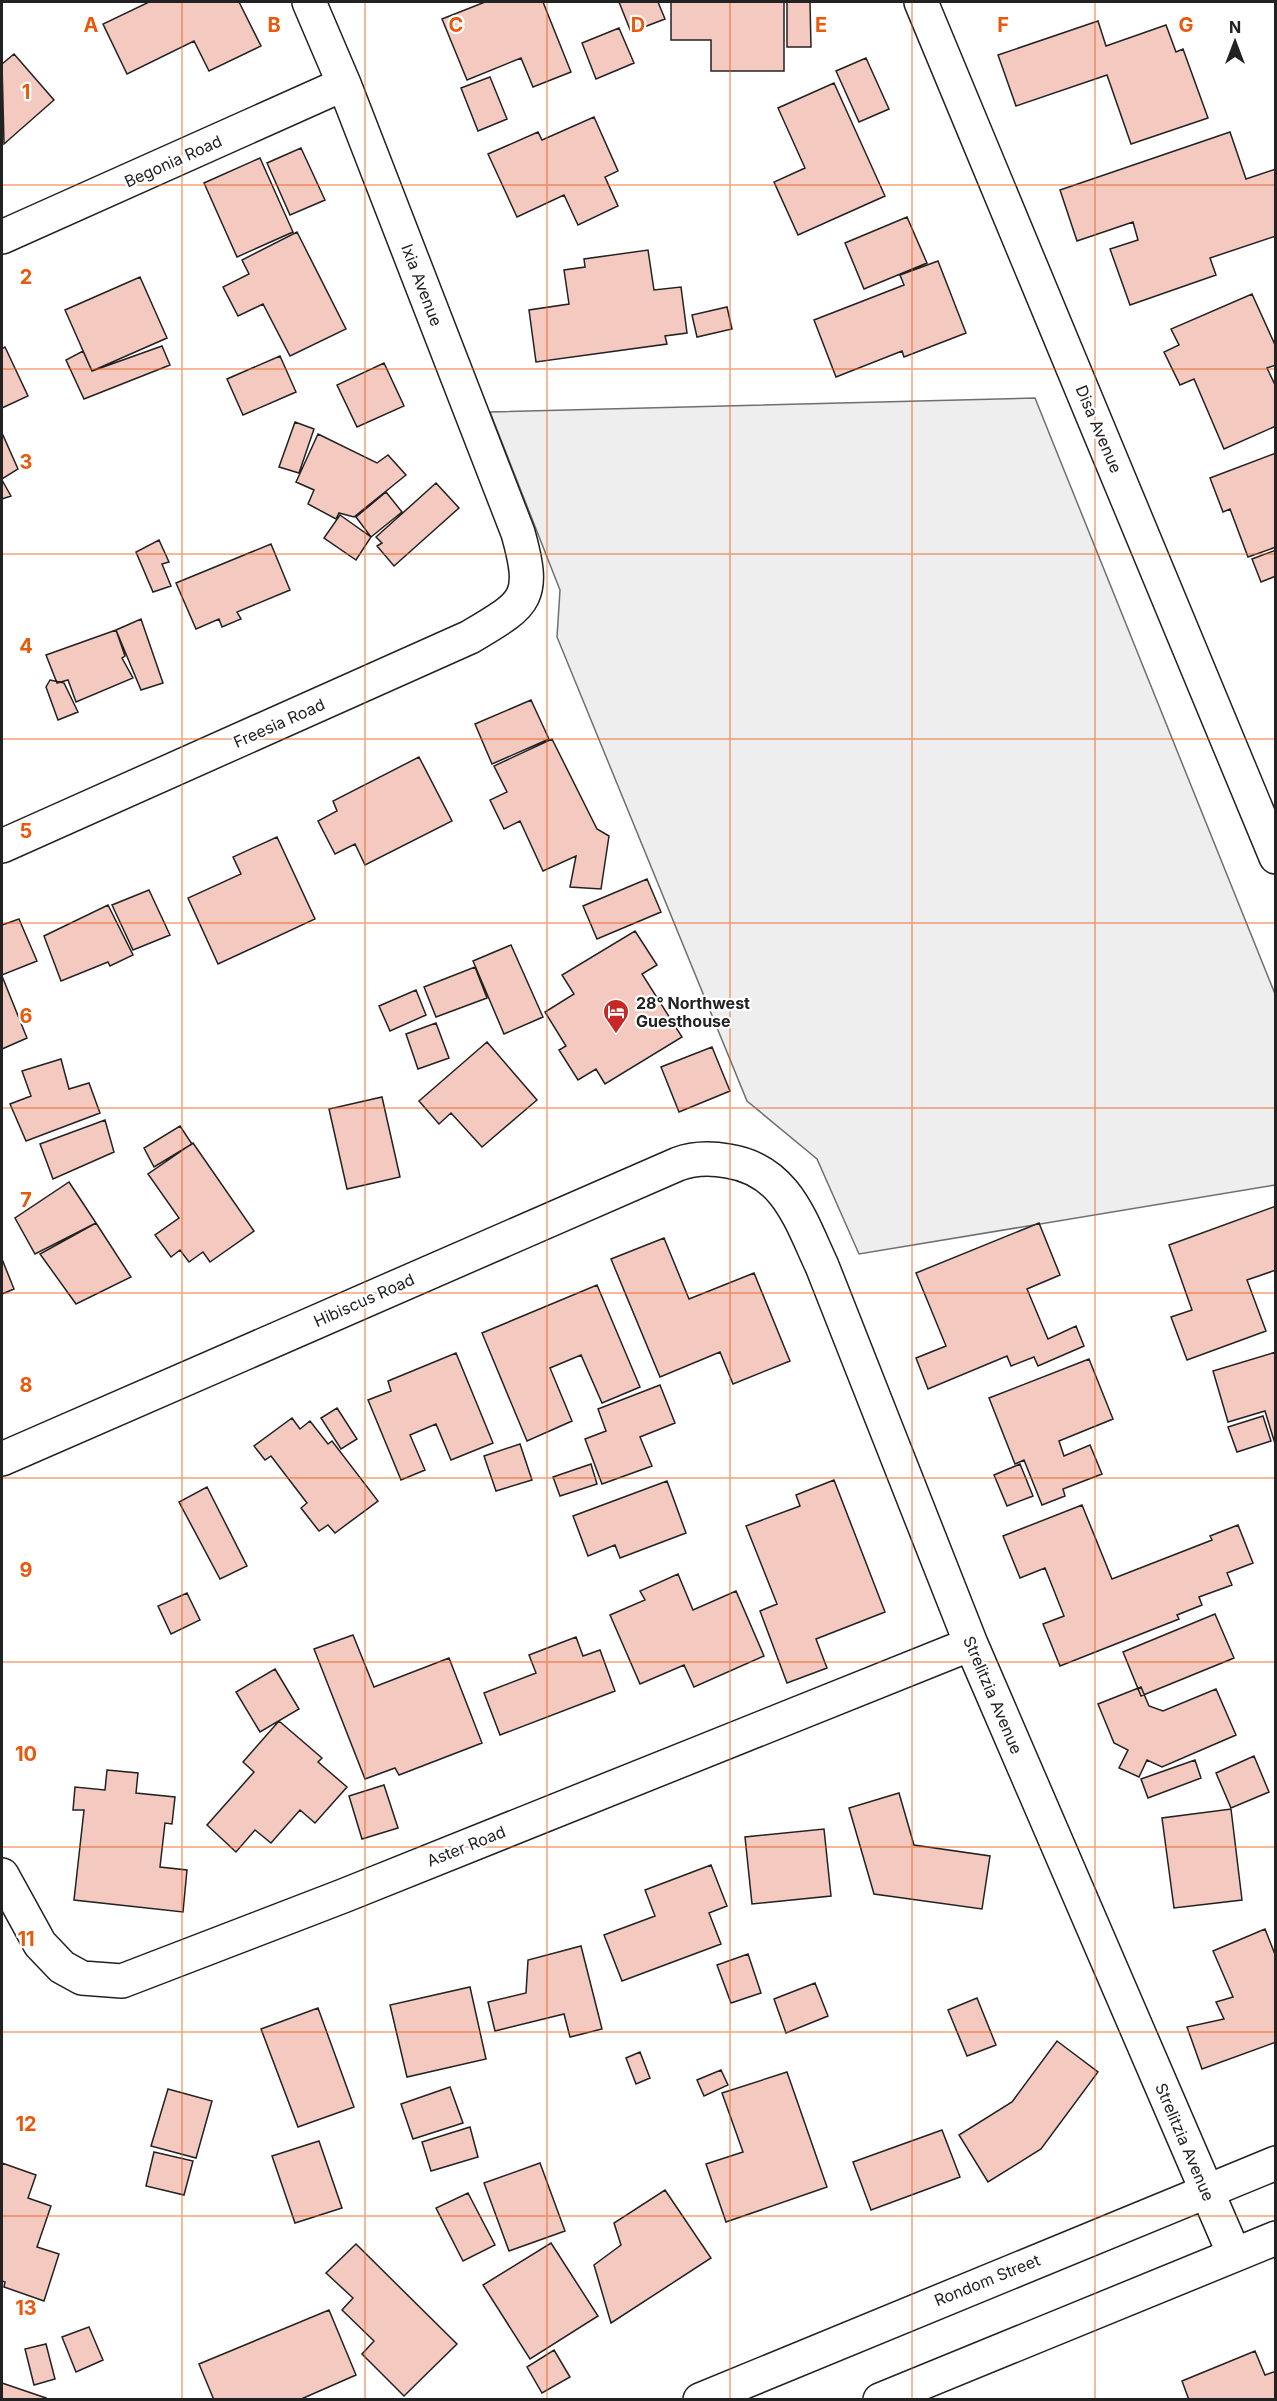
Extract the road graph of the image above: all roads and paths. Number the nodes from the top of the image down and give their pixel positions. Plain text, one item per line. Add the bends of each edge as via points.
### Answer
1 (309, 2) edge
2 (921, 2) edge
3 (344, 84) junction
4 (2, 237) edge
5 (527, 571) joint
6 (2, 846) edge
7 (1275, 857) edge
8 (731, 1161) joint
9 (2, 1459) edge
10 (971, 1644) junction
11 (2, 1875) edge
12 (1275, 2163) edge
13 (1206, 2191) junction
14 (1275, 2238) edge
15 (1234, 2254) junction
16 (700, 2400) edge
17 (880, 2400) edge

1 - 3 street, Ixia Avenue
2 - 7 street, Disa Avenue
3 - 4 street, Begonia Road
3 - 5 street, Ixia Avenue via 518,533
5 - 6 street, Freesia Road via 525,594 517,607 470,637
8 - 9 street, Hibiscus Road via 698,1159 678,1164
8 - 10 street, Strelitzia Avenue via 767,1175 780,1186 796,1212 822,1266
10 - 11 street, Aster Road via 122,1981 82,1978 62,1967 40,1944
10 - 13 street, Strelitzia Avenue
12 - 13 street, Rondom Street
13 - 15 street, Strelitzia Avenue
13 - 16 street, Rondom Street
14 - 15 street
15 - 17 street

